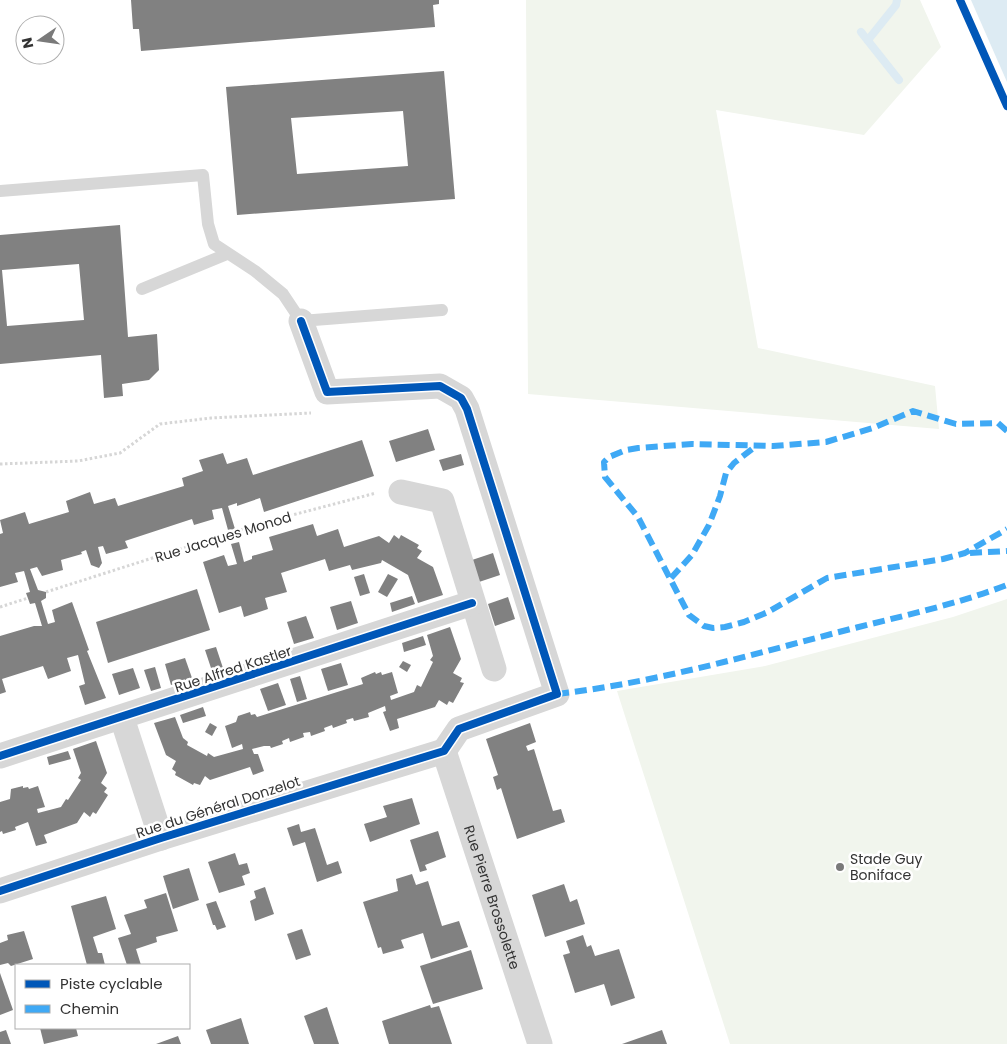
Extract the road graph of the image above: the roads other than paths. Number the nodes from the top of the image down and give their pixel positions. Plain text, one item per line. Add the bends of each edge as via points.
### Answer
1 (0, 191) edge
2 (228, 254) junction
3 (142, 289) dead end
4 (442, 310) dead end
5 (301, 321) junction
6 (401, 492) road end
7 (472, 603) junction
8 (494, 669) dead end
9 (122, 718) junction
10 (444, 750) junction
11 (0, 756) edge
12 (161, 838) junction
13 (0, 891) edge
14 (540, 1044) edge

1 - 2 lane via 203,175 208,224 214,244
2 - 3 lane
2 - 5 lane via 255,270 283,294
4 - 5 lane
5 - 10 street via 328,392 440,386 461,398 467,408 557,694 459,729
6 - 7 street via 442,501
7 - 8 street
7 - 9 street, Rue Alfred Kastler
9 - 11 street, Rue Alfred Kastler
9 - 12 street
10 - 12 street, Rue du Général Donzelot
10 - 14 street, Rue Pierre Brossolette
12 - 13 street, Rue du Général Donzelot

